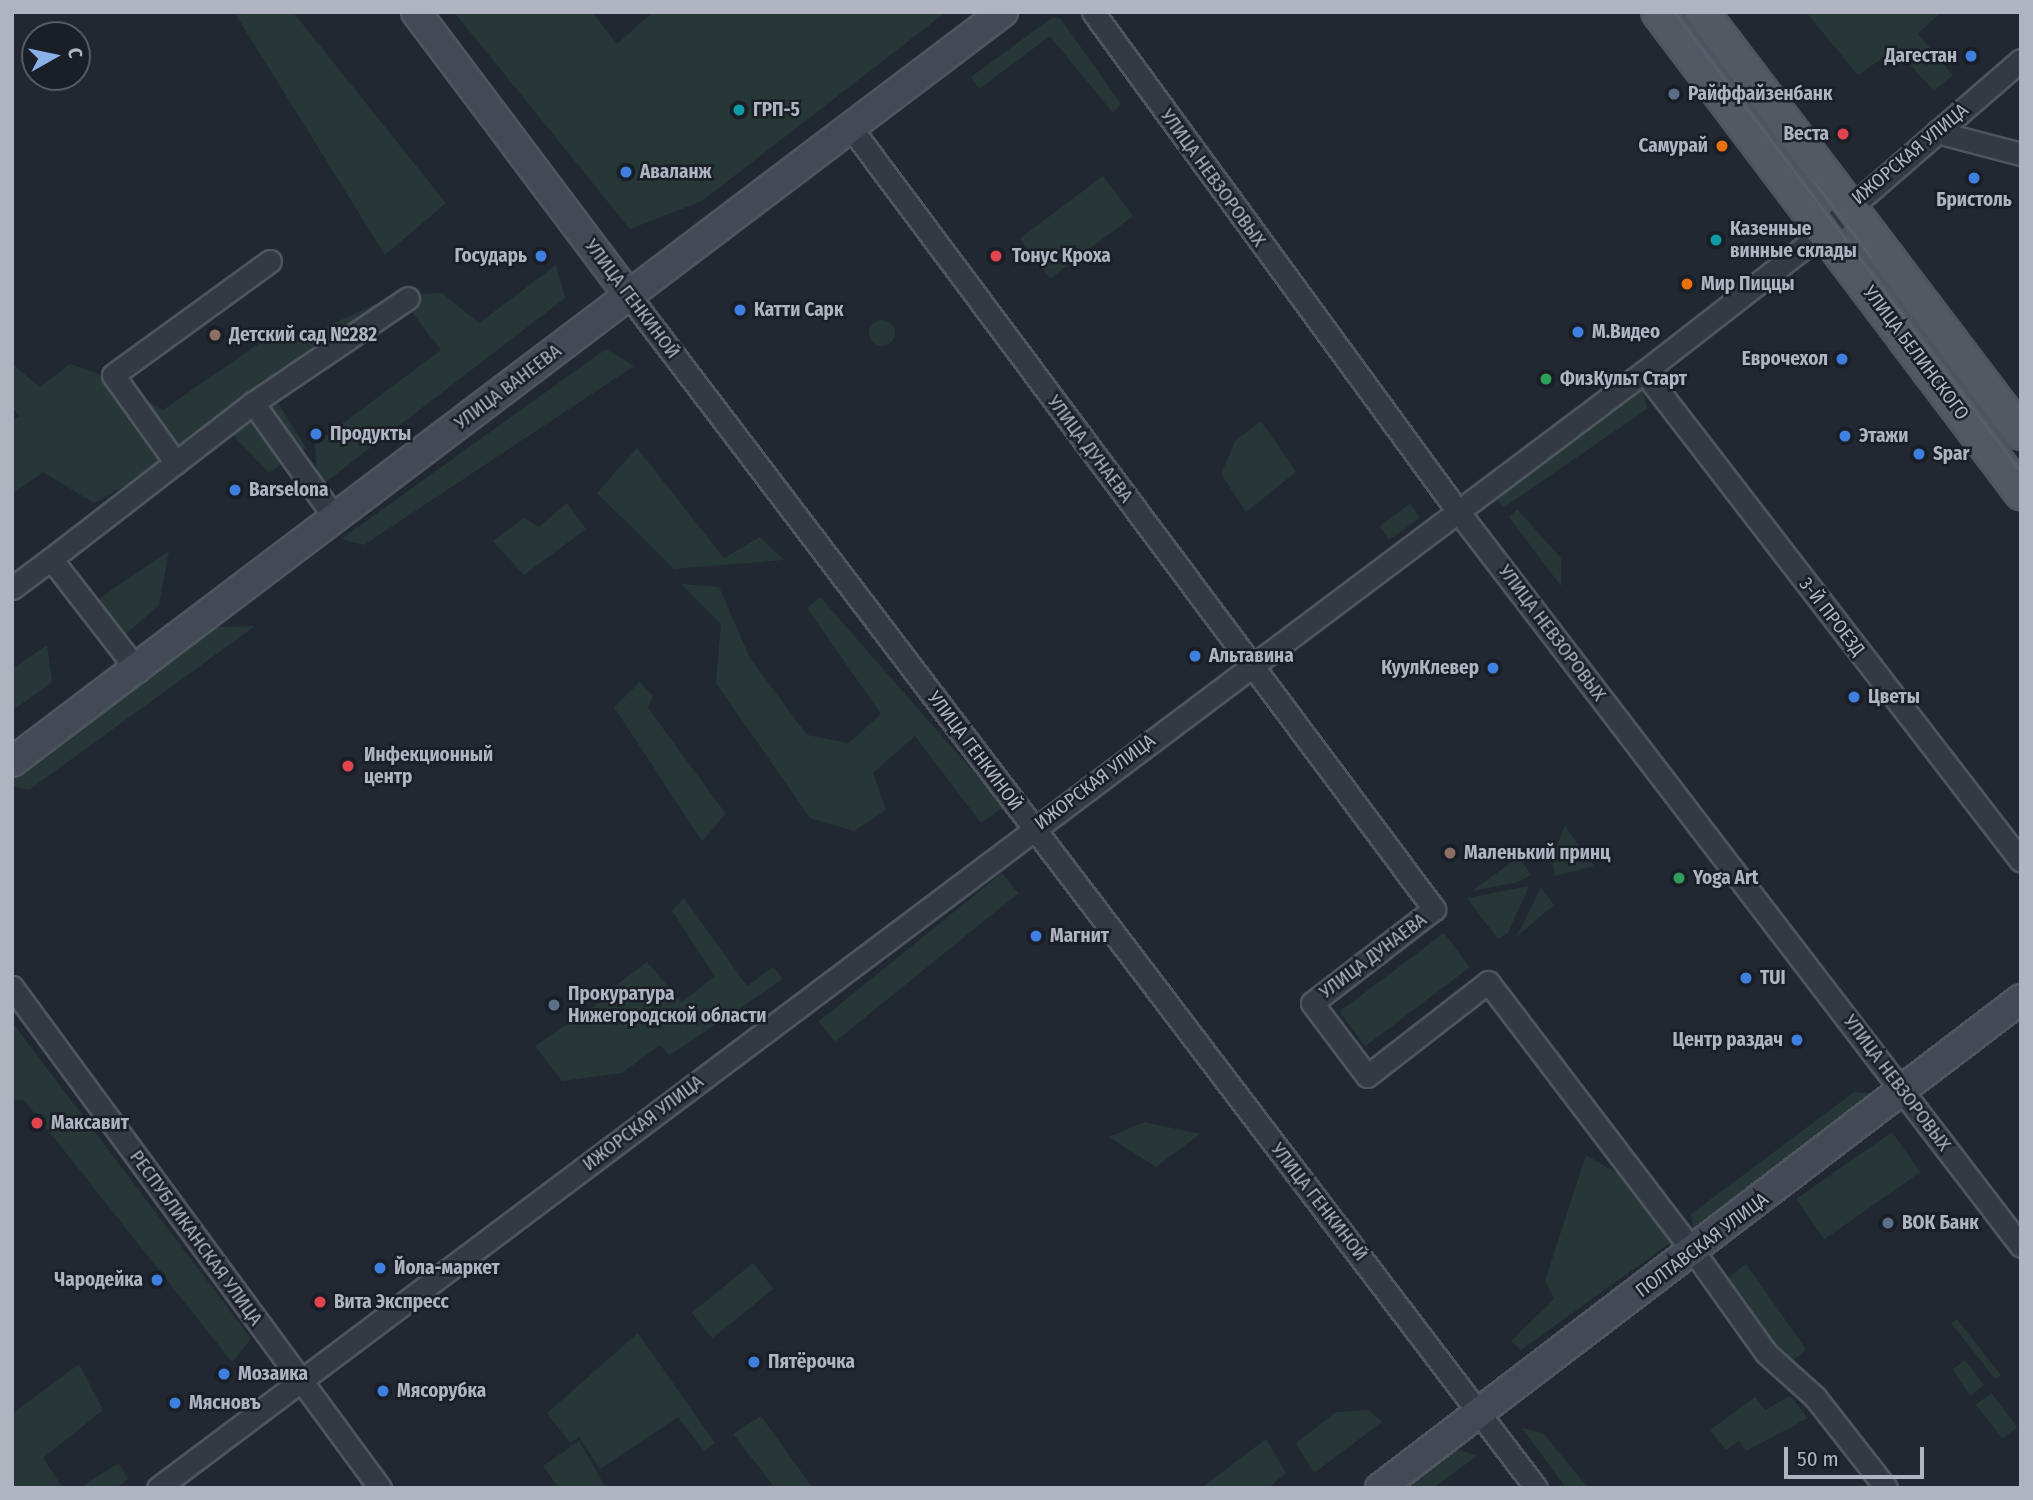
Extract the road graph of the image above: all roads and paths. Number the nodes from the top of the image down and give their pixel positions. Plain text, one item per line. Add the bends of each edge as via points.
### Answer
1 (416, 12) edge
2 (1003, 12) edge
3 (1093, 12) edge
4 (1658, 12) edge
5 (1702, 12) edge
6 (2021, 60) edge
7 (851, 128) junction
8 (1937, 132) junction
9 (2021, 154) edge
10 (1849, 206) junction
11 (1824, 231) junction
12 (270, 261) dead end
13 (629, 296) junction
14 (408, 298) dead end
15 (1644, 372) junction
16 (253, 403) junction
17 (2021, 433) edge
18 (176, 463) junction
19 (2021, 493) edge
20 (1457, 510) junction
21 (335, 518) junction
22 (51, 559) junction
23 (12, 588) edge
24 (1252, 666) junction
25 (138, 671) junction
26 (12, 762) edge
27 (1033, 827) junction
28 (2021, 861) edge
29 (12, 987) edge
30 (2021, 999) edge
31 (1903, 1090) junction
32 (2021, 1246) edge
33 (1694, 1252) junction
34 (301, 1381) junction
35 (1479, 1411) junction
36 (158, 1488) edge
37 (380, 1488) edge
38 (1380, 1488) edge
39 (1536, 1488) edge
40 (1886, 1488) edge

1 - 13 main road, УЛИЦА ГЕНКИНОЙ
2 - 7 main road, УЛИЦА ВАНЕЕВА
3 - 20 street, УЛИЦА НЕВЗОРОВЫХ
4 - 11 main road, УЛИЦА БЕЛИНСКОГО
5 - 10 main road, УЛИЦА БЕЛИНСКОГО
6 - 8 street, ИЖОРСКАЯ УЛИЦА
7 - 13 main road, УЛИЦА ВАНЕЕВА
7 - 24 street, УЛИЦА ДУНАЕВА
8 - 9 street
8 - 10 street, ИЖОРСКАЯ УЛИЦА
10 - 11 street, ИЖОРСКАЯ УЛИЦА
10 - 17 main road, УЛИЦА БЕЛИНСКОГО
11 - 15 street, ИЖОРСКАЯ УЛИЦА
11 - 19 main road, УЛИЦА БЕЛИНСКОГО
12 - 18 street via 113,375
13 - 21 main road, УЛИЦА ВАНЕЕВА
13 - 27 street, УЛИЦА ГЕНКИНОЙ
14 - 16 street
15 - 20 street, ИЖОРСКАЯ УЛИЦА
15 - 28 street, 3-Й ПРОЕЗД
16 - 18 street
16 - 21 street
18 - 22 street
20 - 24 street, ИЖОРСКАЯ УЛИЦА
20 - 31 street, УЛИЦА НЕВЗОРОВЫХ
21 - 25 main road, УЛИЦА ВАНЕЕВА
22 - 23 street
22 - 25 street
24 - 27 street, ИЖОРСКАЯ УЛИЦА
24 - 33 street, УЛИЦА ДУНАЕВА via 1434,909 1312,1003 1367,1076 1488,982
25 - 26 main road, УЛИЦА ВАНЕЕВА
27 - 34 street, ИЖОРСКАЯ УЛИЦА
27 - 35 street, УЛИЦА ГЕНКИНОЙ
29 - 34 street, РЕСПУБЛИКАНСКАЯ УЛИЦА
30 - 31 main road, ПОЛТАВСКАЯ УЛИЦА
31 - 32 street, УЛИЦА НЕВЗОРОВЫХ
31 - 33 main road, ПОЛТАВСКАЯ УЛИЦА
33 - 35 main road, ПОЛТАВСКАЯ УЛИЦА
33 - 40 street, УЛИЦА ДУНАЕВА via 1766,1353 1815,1397
34 - 36 street, ИЖОРСКАЯ УЛИЦА
34 - 37 street, РЕСПУБЛИКАНСКАЯ УЛИЦА
35 - 38 main road, ПОЛТАВСКАЯ УЛИЦА
35 - 39 street, УЛИЦА ГЕНКИНОЙ

